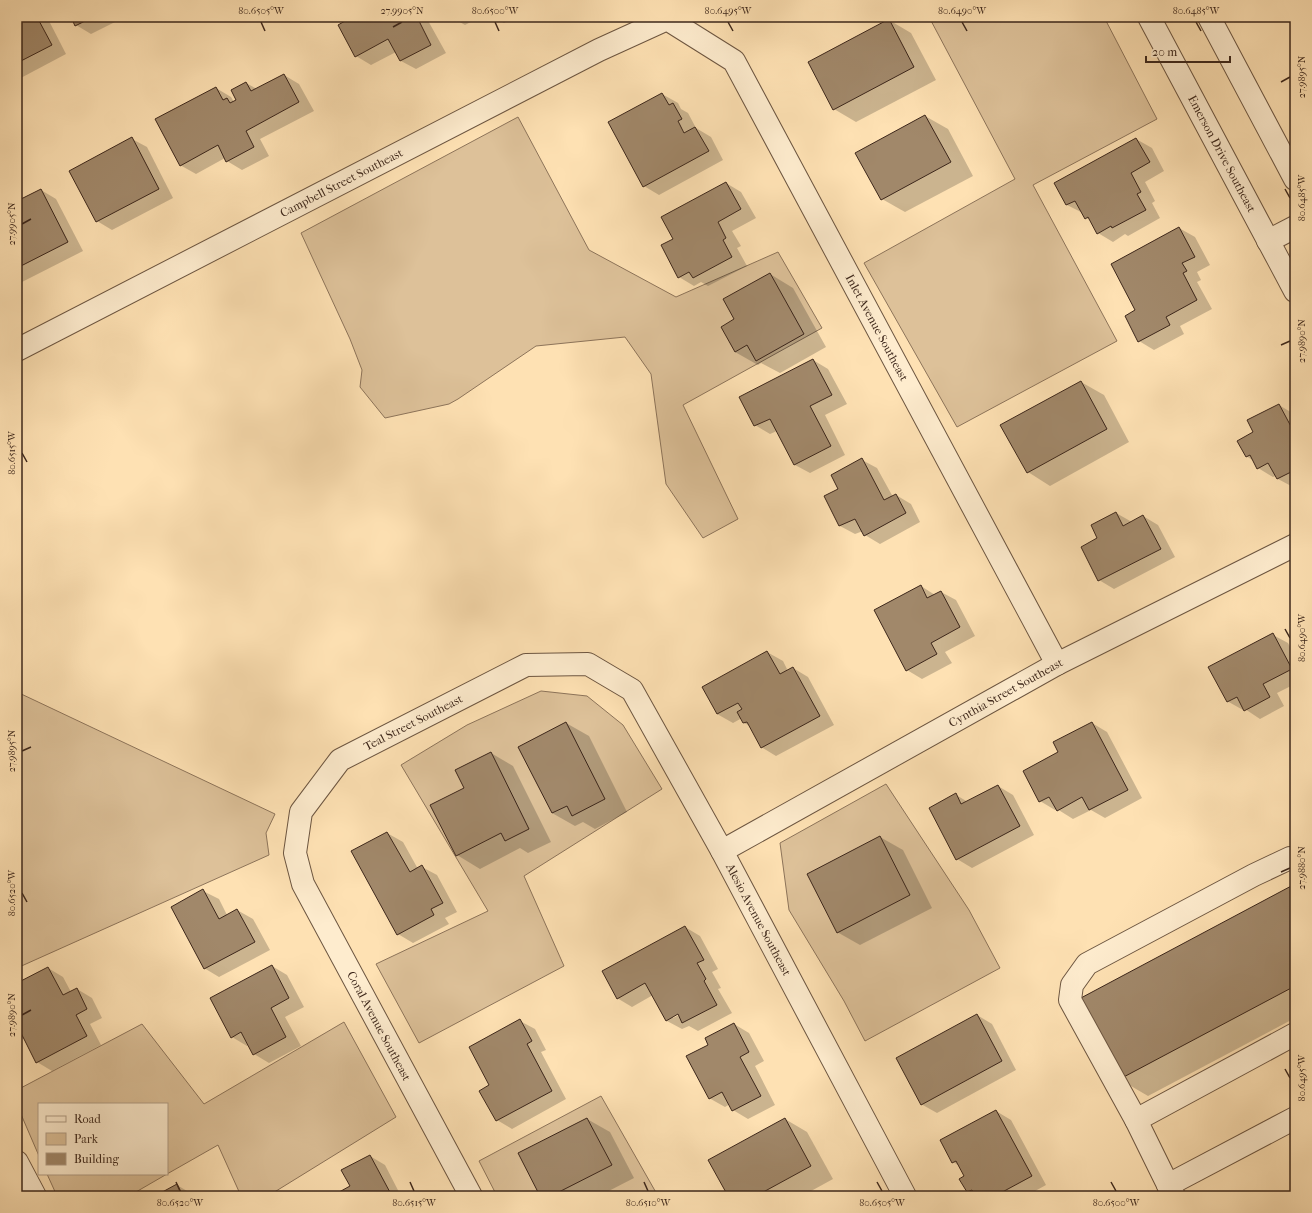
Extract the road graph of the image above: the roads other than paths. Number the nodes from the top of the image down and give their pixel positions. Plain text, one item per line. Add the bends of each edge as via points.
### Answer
1 (1149, 17) edge
2 (1209, 17) edge
3 (667, 20) joint
4 (1295, 179) edge
5 (1295, 227) edge
6 (1268, 241) junction
7 (1295, 291) edge
8 (17, 350) edge
9 (1295, 545) edge
10 (588, 664) joint
11 (1057, 664) junction
12 (722, 851) junction
13 (295, 853) joint
14 (1295, 859) edge
15 (1295, 1034) edge
16 (1295, 1118) edge
17 (1136, 1120) junction
18 (17, 1162) edge
19 (1171, 1190) edge
20 (35, 1196) edge
21 (470, 1196) edge
22 (905, 1196) edge

1 - 6 street, Emerson Drive Southeast
2 - 4 street
3 - 8 street, Campbell Street Southeast via 586,56
3 - 11 street, Inlet Avenue Southeast via 734,61
5 - 6 street
6 - 7 street, Emerson Drive Southeast
9 - 11 street, Cynthia Street Southeast
10 - 12 street, Alesio Avenue Southeast via 632,690
10 - 13 street, Teal Street Southeast via 526,665 340,760 301,812
11 - 12 street, Cynthia Street Southeast
12 - 22 street, Alesio Avenue Southeast
13 - 21 street, Coral Avenue Southeast via 303,884
14 - 17 street via 1290,858 1254,875 1088,964 1072,985 1070,1000
15 - 17 street
16 - 19 street
17 - 19 street
18 - 20 street

